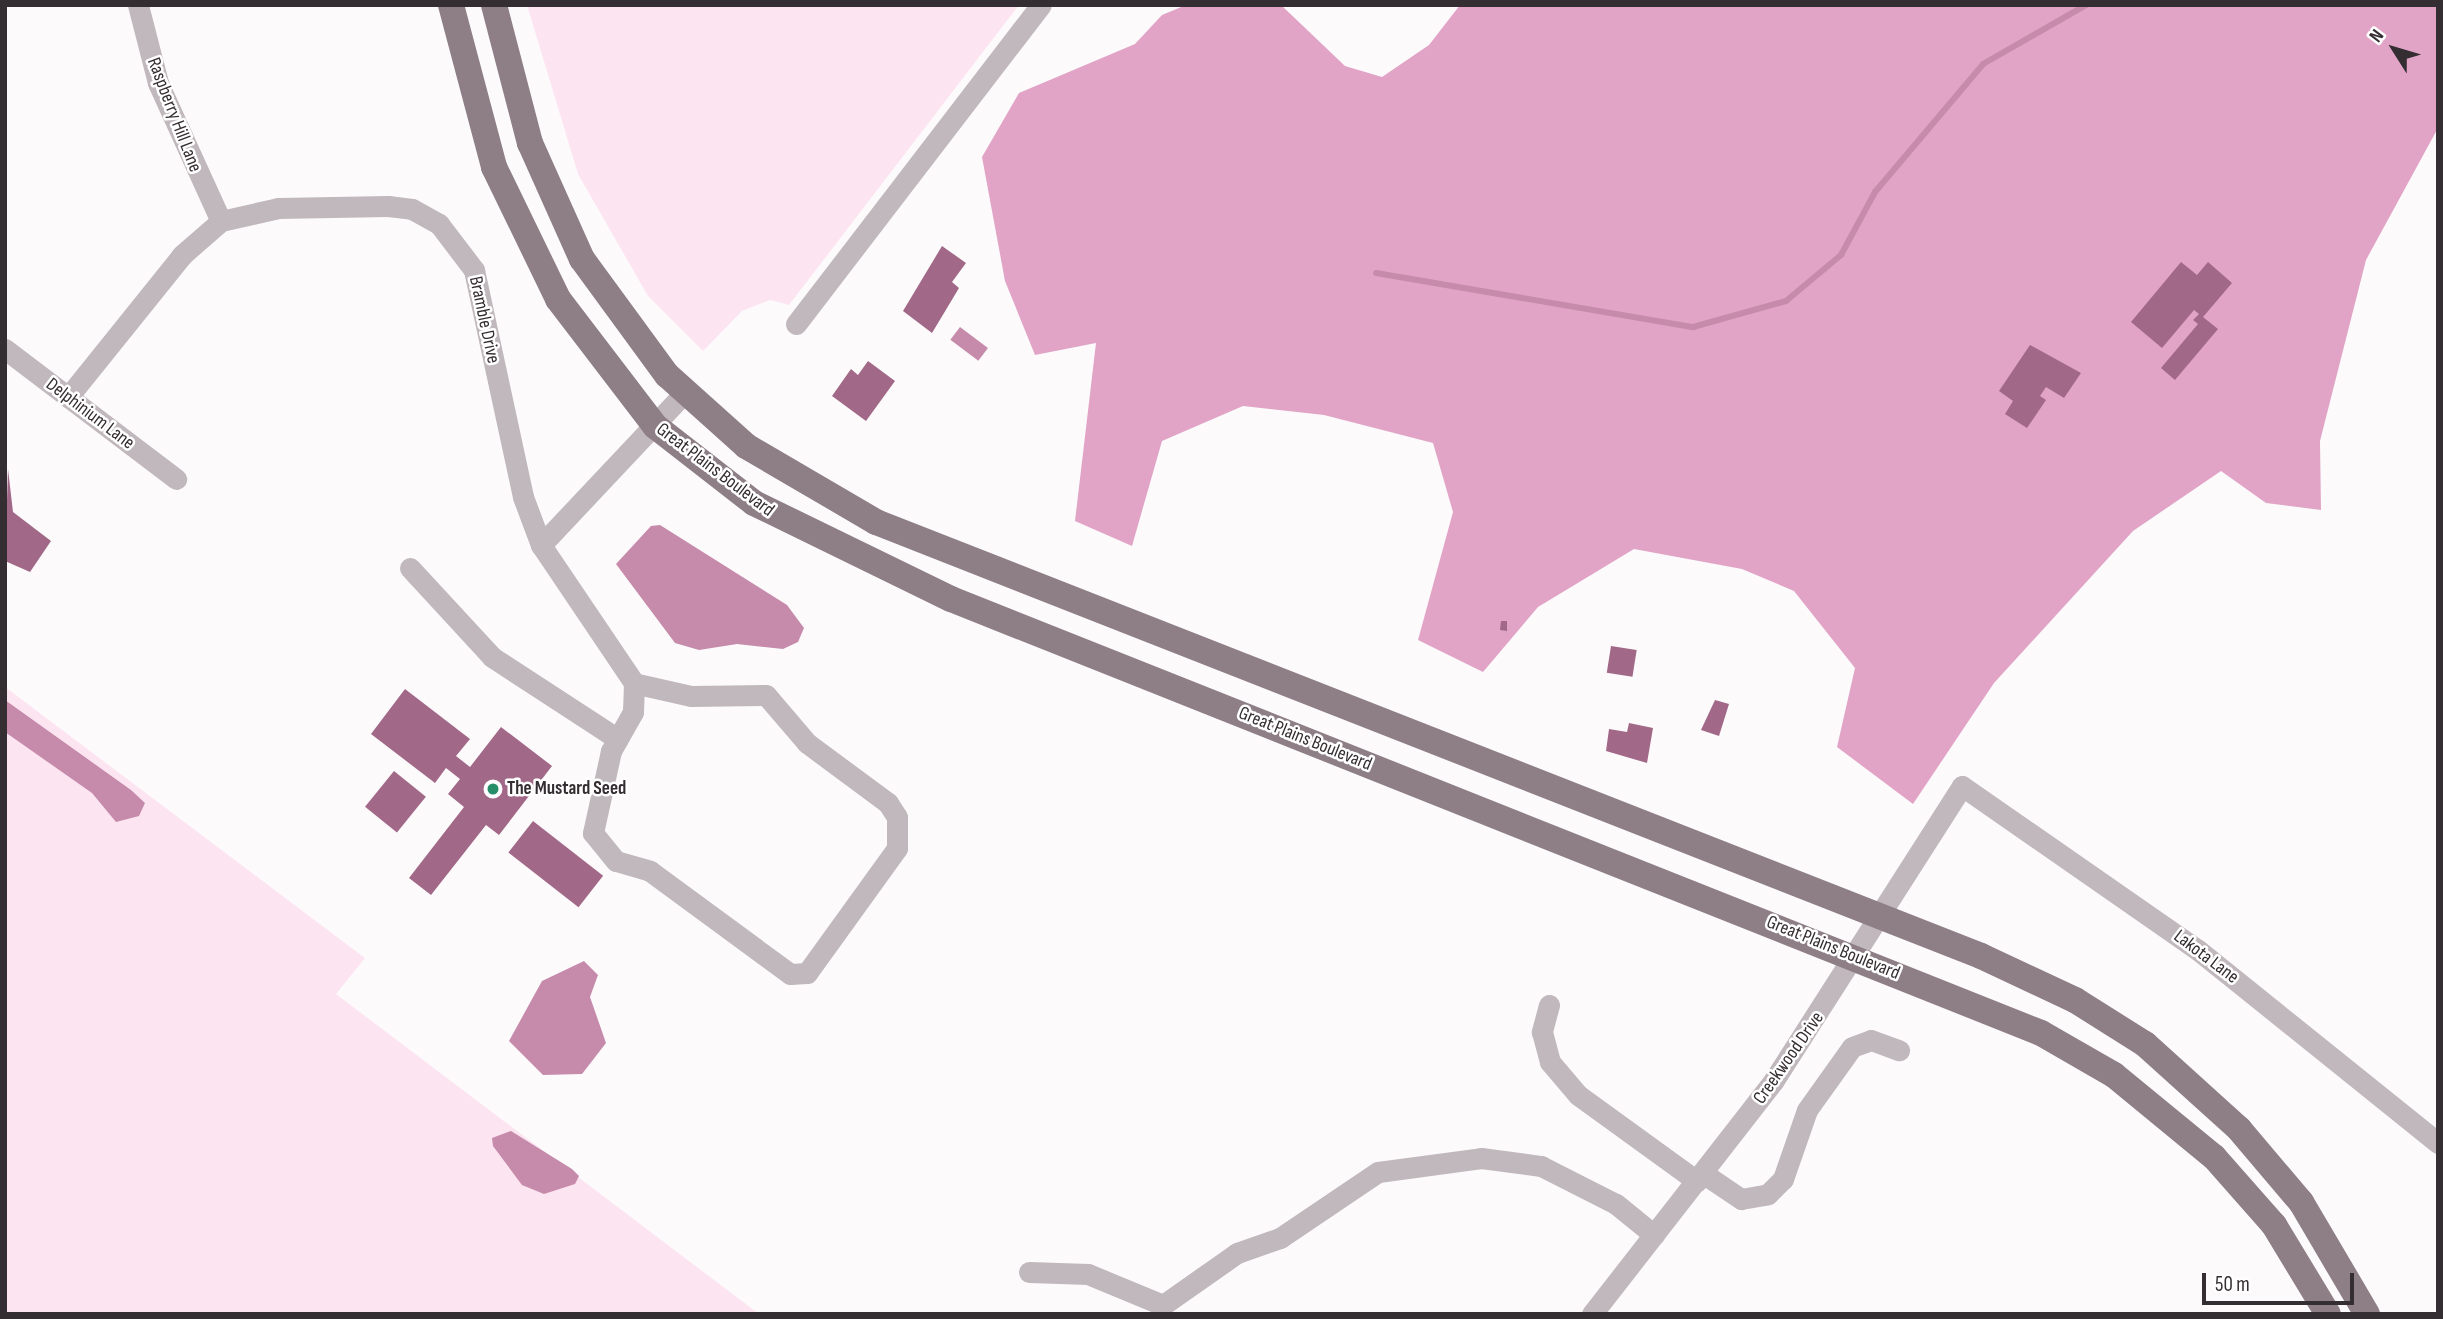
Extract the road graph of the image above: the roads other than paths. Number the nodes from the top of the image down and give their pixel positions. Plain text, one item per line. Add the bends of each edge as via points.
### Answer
1 (138, 5) edge
2 (451, 5) edge
3 (494, 5) edge
4 (1041, 5) edge
5 (221, 221) junction
6 (796, 324) dead end
7 (5, 349) edge
8 (684, 393) junction
9 (68, 397) junction
10 (655, 426) junction
11 (176, 479) dead end
12 (541, 545) junction
13 (410, 568) dead end
14 (635, 683) junction
15 (618, 739) junction
16 (1962, 786) joint
17 (1878, 915) junction
18 (1854, 957) junction
19 (1549, 1005) dead end
20 (1899, 1050) dead end
21 (2438, 1143) edge
22 (1701, 1177) junction
23 (1654, 1235) junction
24 (1029, 1272) dead end
25 (1592, 1314) edge
26 (2328, 1314) edge
27 (2367, 1314) edge

1 - 5 street, Raspberry Hill Lane via 158,83
2 - 10 main road, Great Plains Boulevard via 471,95 520,230 580,336
3 - 8 main road, Great Plains Boulevard via 518,109 567,232 616,313
4 - 6 street
5 - 9 street, Bramble Drive via 182,255
5 - 12 street, Bramble Drive via 278,208 401,206 452,236 474,270 523,497
7 - 9 street, Delphinium Lane
8 - 10 street
8 - 17 main road, Great Plains Boulevard via 775,466 876,522
9 - 11 street, Delphinium Lane
10 - 12 street
10 - 18 main road, Great Plains Boulevard via 754,503 864,561
12 - 14 street, Bramble Drive
13 - 15 street via 492,657
14 - 15 street via 633,712
14 - 15 street via 691,696 765,695 807,743 888,803 897,817 897,848 807,973 790,974 650,870 605,851 593,833
16 - 17 street, Creekwood Drive
16 - 21 street, Lakota Lane via 2198,950
17 - 18 street, Creekwood Drive
17 - 27 main road, Great Plains Boulevard via 2030,977 2160,1056 2221,1110 2287,1183
18 - 22 street, Creekwood Drive
18 - 26 main road, Great Plains Boulevard via 2041,1033 2133,1089 2237,1181 2295,1255
19 - 22 street via 1542,1032 1550,1062 1578,1095
20 - 22 street via 1871,1040 1852,1047 1807,1110 1783,1179 1768,1194 1741,1199
22 - 23 street, Creekwood Drive
23 - 24 street via 1616,1204 1541,1166 1481,1158 1378,1172 1280,1238 1237,1252 1163,1305 1088,1274
23 - 25 street, Creekwood Drive

